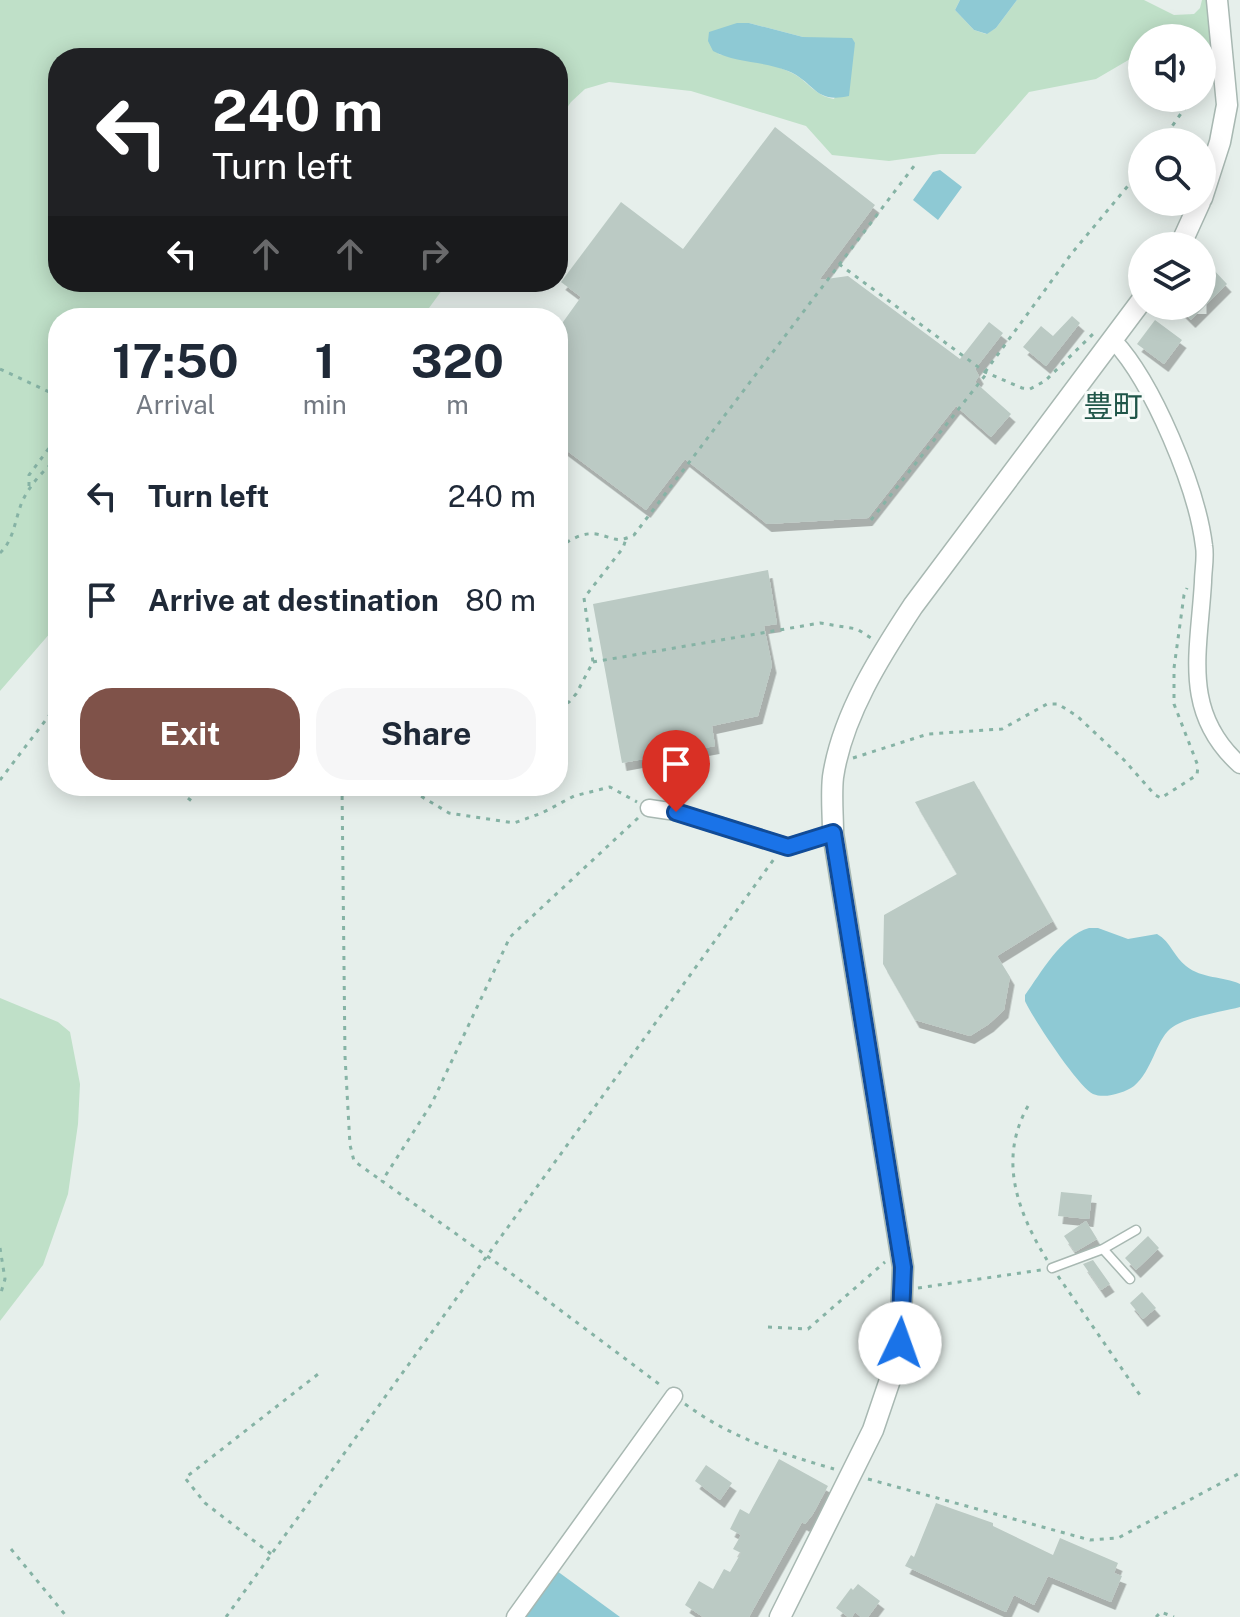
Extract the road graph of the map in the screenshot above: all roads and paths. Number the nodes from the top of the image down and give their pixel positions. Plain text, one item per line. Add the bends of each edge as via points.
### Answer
1 (1217, 0) edge
2 (1216, 154) edge
3 (914, 166) dead end
4 (1128, 186) edge
5 (839, 264) junction
6 (1128, 320) edge
7 (1119, 333) junction
8 (0, 369) edge
9 (986, 372) junction
10 (48, 391) edge
11 (48, 449) edge
12 (48, 469) edge
13 (29, 490) junction
14 (871, 520) dead end
15 (626, 539) junction
16 (568, 541) edge
17 (0, 553) edge
18 (1204, 569) junction
19 (885, 648) junction
20 (593, 662) junction
21 (568, 703) edge
22 (48, 718) edge
23 (838, 755) junction
24 (1240, 765) edge
25 (0, 780) edge
26 (185, 796) edge
27 (342, 796) edge
28 (421, 796) edge
29 (193, 802) dead end
30 (649, 808) junction
31 (833, 833) junction
32 (788, 847) junction
33 (382, 1181) junction
34 (1136, 1230) dead end
35 (0, 1248) edge
36 (900, 1248) junction
37 (1103, 1249) junction
38 (486, 1256) junction
39 (1052, 1268) joint
40 (1130, 1279) dead end
41 (902, 1288) junction
42 (0, 1296) edge
43 (768, 1327) dead end
44 (322, 1371) dead end
45 (674, 1396) junction
46 (1240, 1473) edge
47 (851, 1474) junction
48 (11, 1549) dead end
49 (271, 1554) junction
50 (67, 1617) edge
51 (226, 1617) edge
52 (515, 1617) edge
53 (780, 1617) edge
54 (1156, 1617) edge
55 (1174, 1617) edge

1 - 2 street via 1227,105
3 - 5 path
4 - 9 path
5 - 9 path
5 - 15 path
6 - 7 street
7 - 9 path via 1101,326 1055,373 1030,389
7 - 18 street via 1192,489 1205,548
7 - 19 street
8 - 10 path
9 - 14 path
11 - 13 path via 29,475
12 - 13 path
13 - 17 path
15 - 16 path via 612,541 596,534
15 - 20 path via 584,598
18 - 23 path via 1184,595 1173,687 1197,775 1168,795 1155,795 1124,760 1058,704 1047,704 1002,729 928,734 854,758
18 - 24 street via 1195,669 1214,734
19 - 20 path via 857,629 820,623
19 - 23 street
20 - 21 path
22 - 25 path
23 - 31 street via 832,781
26 - 29 path
27 - 33 path via 350,1145 354,1161
28 - 30 path via 449,813 514,823 574,796 610,787
30 - 32 street
30 - 33 path via 510,937 432,1103
31 - 32 street
31 - 36 street
32 - 38 path via 777,855
33 - 38 path
34 - 37 lane
35 - 42 path via 5,1279
36 - 41 street
36 - 43 path via 808,1329
37 - 39 lane
37 - 40 lane
38 - 45 path
38 - 49 path
39 - 41 path
41 - 47 street via 893,1371
44 - 49 path via 185,1478 205,1503
45 - 47 path via 709,1422 757,1446
45 - 52 street
46 - 47 path via 1118,1538 1090,1540
47 - 53 street
48 - 50 path
49 - 51 path
54 - 55 path via 1161,1612

